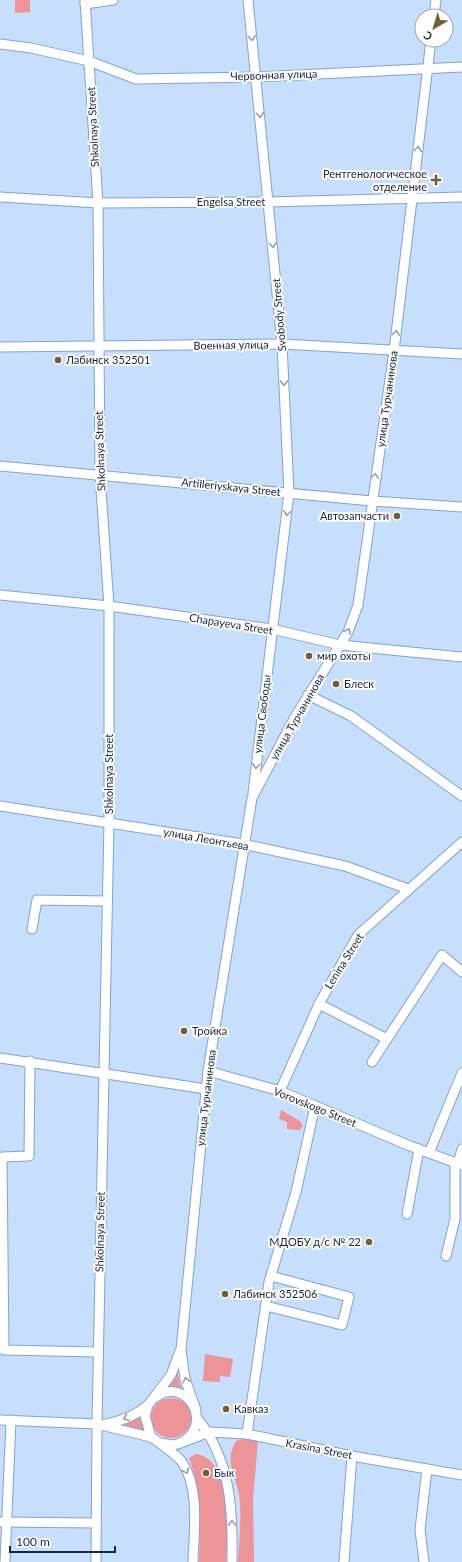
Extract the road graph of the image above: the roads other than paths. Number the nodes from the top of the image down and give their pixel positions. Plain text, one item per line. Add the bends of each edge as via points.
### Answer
1 (113, 0) edge
2 (248, 0) edge
3 (85, 2) edge
4 (0, 44) edge
5 (430, 48) edge
6 (89, 61) junction
7 (462, 67) edge
8 (427, 69) junction
9 (257, 76) junction
10 (0, 197) edge
11 (462, 197) edge
12 (412, 198) junction
13 (268, 202) junction
14 (98, 203) junction
15 (282, 344) junction
16 (98, 346) junction
17 (0, 347) edge
18 (394, 351) junction
19 (462, 354) edge
20 (0, 466) edge
21 (100, 474) junction
22 (290, 493) junction
23 (372, 501) junction
24 (462, 507) edge
25 (0, 595) edge
26 (109, 606) junction
27 (272, 630) junction
28 (340, 645) junction
29 (462, 658) edge
30 (308, 695) junction
31 (462, 796) edge
32 (252, 798) junction
33 (0, 806) edge
34 (109, 822) junction
35 (243, 844) junction
36 (461, 847) edge
37 (408, 889) junction
38 (107, 902) junction
39 (32, 930) dead end
40 (462, 972) edge
41 (319, 1004) junction
42 (387, 1039) junction
43 (0, 1058) edge
44 (30, 1061) junction
45 (372, 1062) dead end
46 (208, 1071) junction
47 (462, 1072) edge
48 (103, 1073) junction
49 (206, 1089) junction
50 (280, 1091) junction
51 (315, 1106) junction
52 (419, 1149) junction
53 (462, 1149) edge
54 (429, 1153) junction
55 (458, 1164) edge
56 (407, 1214) dead end
57 (446, 1256) dead end
58 (271, 1276) junction
59 (266, 1306) junction
60 (181, 1350) junction
61 (98, 1352) junction
62 (154, 1398) junction
63 (148, 1405) junction
64 (196, 1414) junction
65 (0, 1420) edge
66 (11, 1420) junction
67 (99, 1425) junction
68 (209, 1432) junction
69 (247, 1434) junction
70 (151, 1437) junction
71 (160, 1443) junction
72 (178, 1444) junction
73 (352, 1456) junction
74 (427, 1469) junction
75 (462, 1475) edge
76 (3, 1522) edge
77 (96, 1523) junction
78 (5, 1562) edge
79 (96, 1562) edge
80 (193, 1562) edge
81 (232, 1562) edge
82 (344, 1562) edge
83 (424, 1562) edge

1 - 3 street
2 -> 9 street, Svobody Street
3 - 6 street, Shkolnaya Street
4 - 6 street, Червонная улица
5 - 8 street, улица Турчанинова
6 - 9 street, Червонная улица via 136,79
6 - 14 street, Shkolnaya Street
7 - 8 street, Червонная улица
8 - 9 street, Червонная улица
12 -> 8 street, улица Турчанинова
9 -> 13 street, Svobody Street
10 - 14 street, Engelsa Street
11 - 12 street, Engelsa Street
12 - 13 street, Engelsa Street
18 -> 12 street, улица Турчанинова
13 - 14 street, Engelsa Street
13 -> 15 street, Svobody Street
14 - 16 street, Shkolnaya Street
15 - 16 street, Военная улица
15 - 18 street, Военная улица
15 -> 22 street, Svobody Street
16 - 17 street, Военная улица
16 - 21 street, Shkolnaya Street
18 - 19 street, Военная улица
23 -> 18 street, улица Турчанинова
20 - 21 street, Artilleriyskaya Street
21 - 22 street, Artilleriyskaya Street
21 - 26 street, Shkolnaya Street
22 - 23 street, Artilleriyskaya Street
22 -> 27 street, Svobody Street
23 - 24 street, Artilleriyskaya Street
28 -> 23 street, улица Турчанинова via 358,605
25 - 26 street, Chapayeva Street
26 - 27 street, Chapayeva Street
26 - 34 street, Shkolnaya Street
27 - 28 street, Chapayeva Street
27 -> 32 street, улица Свободы
28 - 29 street, Chapayeva Street
28 - 30 street, улица Турчанинова
30 - 31 street via 351,716
30 - 32 street, улица Турчанинова
32 - 35 street, улица Турчанинова
33 - 34 street, улица Леонтьева
34 - 35 street, улица Леонтьева
34 - 38 street, Shkolnaya Street
35 - 37 street, улица Леонтьева via 345,866
35 - 46 street, улица Турчанинова
36 - 37 street, Lenina Street
37 - 41 street, Lenina Street via 358,935
38 - 39 street via 37,900
38 - 48 street, Shkolnaya Street
40 - 42 street via 442,955
41 - 42 street
41 - 50 street, Lenina Street
42 - 45 street
43 - 44 street
44 - 48 street
44 - 61 street via 29,1156 2,1157 4,1350
46 - 49 street, улица Турчанинова
46 - 50 street, Vorovskogo Street
47 - 54 street
48 - 49 street
48 - 61 street, Shkolnaya Street
49 - 60 street, улица Турчанинова
50 - 51 street, Vorovskogo Street
51 - 52 street, Vorovskogo Street
51 - 58 street via 296,1192
52 - 54 street, Vorovskogo Street
52 - 56 street
53 - 55 street
54 - 55 street, Vorovskogo Street
55 - 57 street via 455,1219
58 - 59 street
58 - 59 street via 349,1296 342,1325
59 - 69 street
60 - 62 street, улица Турчанинова via 171,1375
64 -> 60 street, улица Турчанинова via 185,1379
61 - 67 street, Shkolnaya Street
62 - 63 street
62 - 64 street via 166,1392 175,1393 184,1397
63 -> 67 street via 124,1420
63 - 70 street via 145,1416
64 - 68 street, улица Турчанинова
64 - 72 street via 195,1429
65 - 66 street
66 - 67 street
66 - 76 street
67 - 70 street
67 - 77 street, Shkolnaya Street
68 - 69 street, Krasina Street
68 - 72 street, Krasina Street
81 -> 68 street, улица Турчанинова via 233,1520 228,1480
69 - 73 street, Krasina Street
70 - 71 street
71 - 72 street
71 -> 80 street via 181,1461 188,1475 195,1509
73 - 74 street, Krasina Street
73 - 82 street
74 - 75 street, Krasina Street
74 - 83 street via 420,1530
76 - 77 street
76 - 78 street
77 - 79 street, Shkolnaya Street

